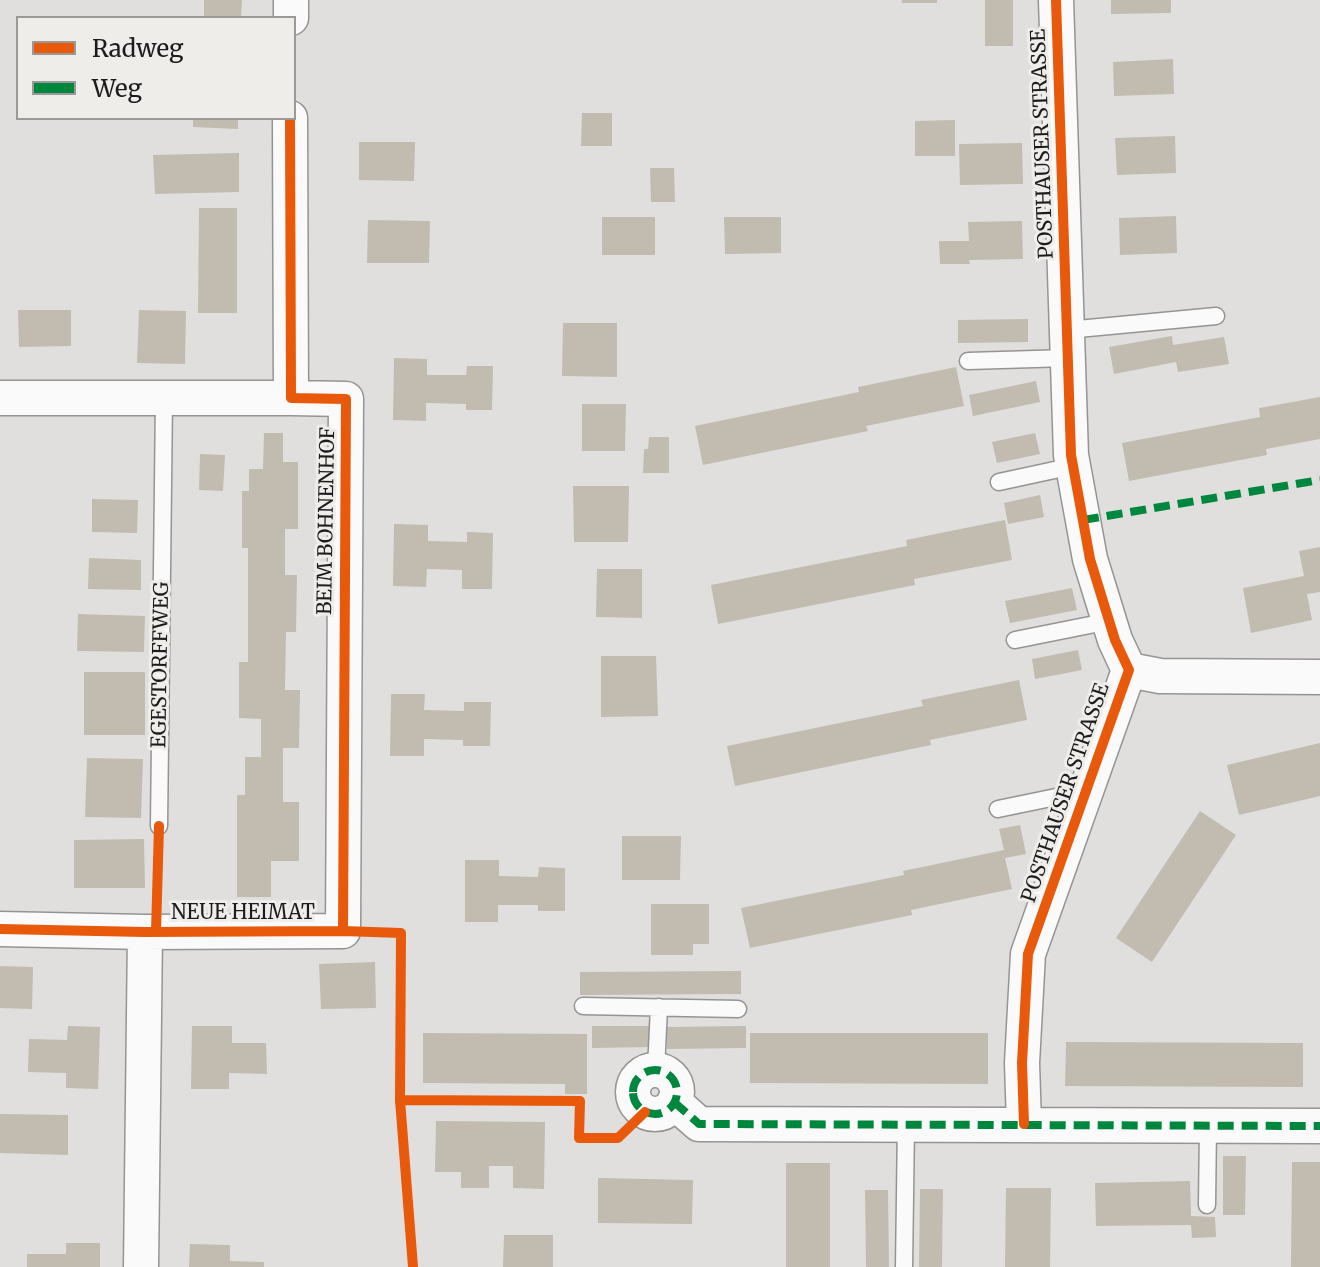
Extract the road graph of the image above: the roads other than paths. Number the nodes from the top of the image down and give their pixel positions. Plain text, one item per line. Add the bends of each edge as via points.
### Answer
1 (1056, 0) edge
2 (290, 120) edge
3 (1216, 316) dead end
4 (1067, 344) junction
5 (968, 361) dead end
6 (0, 398) edge
7 (291, 398) junction
8 (164, 399) junction
9 (1073, 466) junction
10 (999, 482) dead end
11 (1110, 621) junction
12 (1015, 640) dead end
13 (1129, 670) junction
14 (1320, 677) edge
15 (1080, 808) junction
16 (998, 809) dead end
17 (159, 826) dead end
18 (0, 929) edge
19 (343, 931) joint
20 (145, 932) junction
21 (583, 1006) dead end
22 (659, 1007) junction
23 (738, 1009) dead end
24 (656, 1070) joint
25 (906, 1124) junction
26 (1024, 1124) junction
27 (1208, 1125) junction
28 (1320, 1126) edge
29 (1207, 1205) dead end
30 (141, 1267) edge
31 (904, 1267) edge

1 - 4 street, POSTHAUSER STRASSE
2 - 7 street
3 - 4 lane
4 - 5 lane
4 - 9 street, POSTHAUSER STRASSE
6 - 8 street
7 - 8 street
7 - 19 street, BEIM BOHNENHOF via 346,399
8 - 17 lane, EGESTORFFWEG
9 - 10 lane
9 - 11 street, POSTHAUSER STRASSE via 1090,559
11 - 12 lane
11 - 13 street, POSTHAUSER STRASSE
13 - 14 street via 1160,676
13 - 15 street, POSTHAUSER STRASSE
15 - 16 lane via 1056,797
15 - 26 street, POSTHAUSER STRASSE via 1028,954
18 - 20 street, NEUE HEIMAT
19 - 20 street, NEUE HEIMAT
20 - 30 street, NEUE HEIMAT
21 - 22 lane
22 - 23 lane
22 - 24 lane
24 - 25 street via 671,1078 674,1102 699,1124
25 - 26 street
25 - 31 lane
26 - 27 street
27 - 28 street
27 - 29 lane

